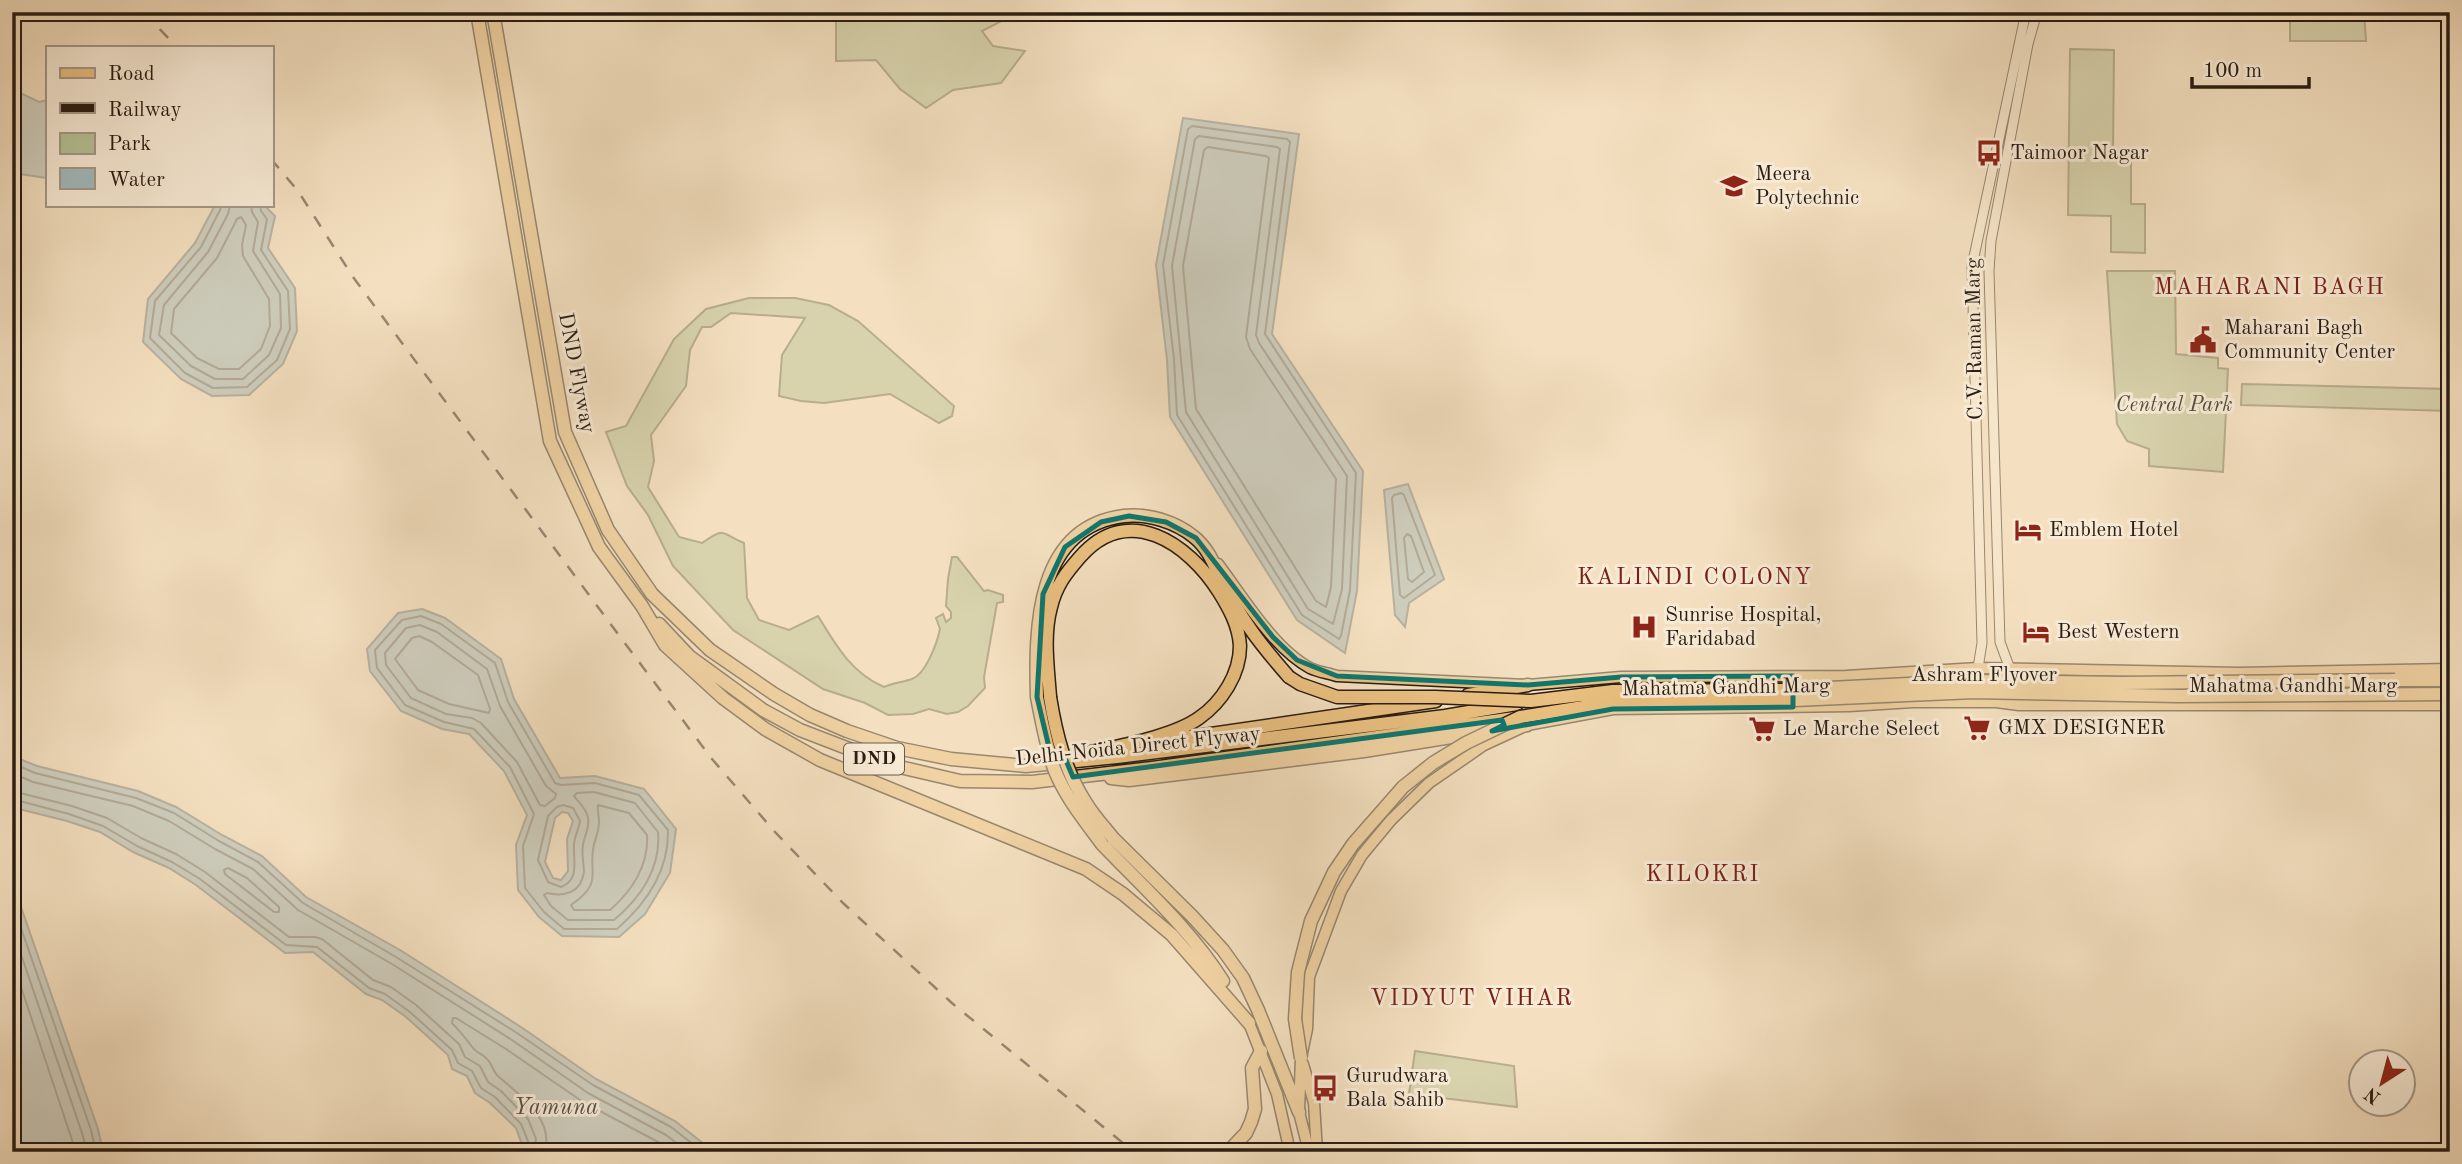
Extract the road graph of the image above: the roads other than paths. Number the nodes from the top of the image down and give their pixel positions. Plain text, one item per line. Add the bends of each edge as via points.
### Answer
1 (477, 12) edge
2 (493, 12) edge
3 (2026, 12) edge
4 (2037, 12) edge
5 (1974, 255) junction
6 (1990, 257) junction
7 (1212, 556) junction
8 (642, 606) junction
9 (1978, 668) junction
10 (2010, 669) junction
11 (2450, 669) edge
12 (2165, 671) junction
13 (1793, 677) junction
14 (2450, 680) edge
15 (1528, 685) junction
16 (2450, 694) edge
17 (1043, 697) junction
18 (1531, 701) junction
19 (2164, 705) junction
20 (2450, 705) edge
21 (1793, 707) junction
22 (1523, 721) junction
23 (1101, 749) junction
24 (1026, 766) junction
25 (1087, 775) junction
26 (1108, 841) junction
27 (1249, 1023) junction
28 (1261, 1051) junction
29 (1301, 1058) junction
30 (1299, 1112) junction
31 (1228, 1152) edge
32 (1290, 1152) edge
33 (1308, 1152) edge
34 (1317, 1152) edge

1 - 8 highway, DND Flyway via 550,441 599,547
2 - 24 highway, DND Flyway via 565,432 608,530 652,594 710,650 810,715 897,748 951,760
3 - 5 main road, C.V. Raman Marg
4 - 6 main road, C.V. Raman Marg
5 - 6 main road
5 - 9 main road, C.V. Raman Marg via 1982,643
6 - 10 main road, C.V. Raman Marg via 1999,629
7 - 15 main road, Mahatma Gandhi Marg via 1273,637 1313,669 1337,676
7 - 17 highway via 1181,528 1146,517 1114,517 1084,531 1065,547 1043,594 1037,636
7 - 18 highway, bridge via 1249,628 1300,684 1337,697
8 - 25 highway, Delhi-Noida Direct Flyway / DND via 689,656 764,710 837,746 960,781 1032,782
8 - 27 highway via 665,645 765,729 820,760 1086,869 1123,894 1172,935
9 - 10 main road, Mahatma Gandhi Marg
9 - 13 main road, Mahatma Gandhi Marg
10 - 12 main road, Mahatma Gandhi Marg
11 - 12 main road, Mahatma Gandhi Marg
12 - 19 main road
13 - 15 main road, Mahatma Gandhi Marg via 1621,677
13 - 21 main road
14 - 18 highway, Ashram Flyover, bridge via 1968,681 1790,690 1613,691
15 - 23 highway
16 - 22 highway, Ashram Flyover, bridge via 1974,692 1615,702
17 - 23 highway via 1050,609 1062,577 1084,552 1106,536 1142,532 1167,540 1191,556 1229,608 1239,635 1235,673 1220,698 1200,718 1180,728
17 - 26 highway, bridge via 1068,769
18 - 24 highway, Delhi-Noida Direct Flyway, bridge via 1445,716
19 - 20 main road, Mahatma Gandhi Marg
19 - 21 main road, Mahatma Gandhi Marg via 1913,702
21 - 22 main road, Mahatma Gandhi Marg via 1613,709
22 - 25 highway, Delhi-Noida Direct Flyway / DND
22 - 25 highway via 1364,751 1129,780
22 - 29 highway, bridge via 1466,743 1433,763 1381,809 1346,853 1319,901 1303,947 1295,1019
23 - 24 highway
26 - 27 highway via 1208,958
26 - 30 highway via 1192,916 1243,978
27 - 28 main road
28 - 31 highway via 1252,1068 1255,1109 1246,1133
28 - 32 main road via 1277,1094
29 - 30 main road
29 - 34 main road via 1314,1103
30 - 33 main road

